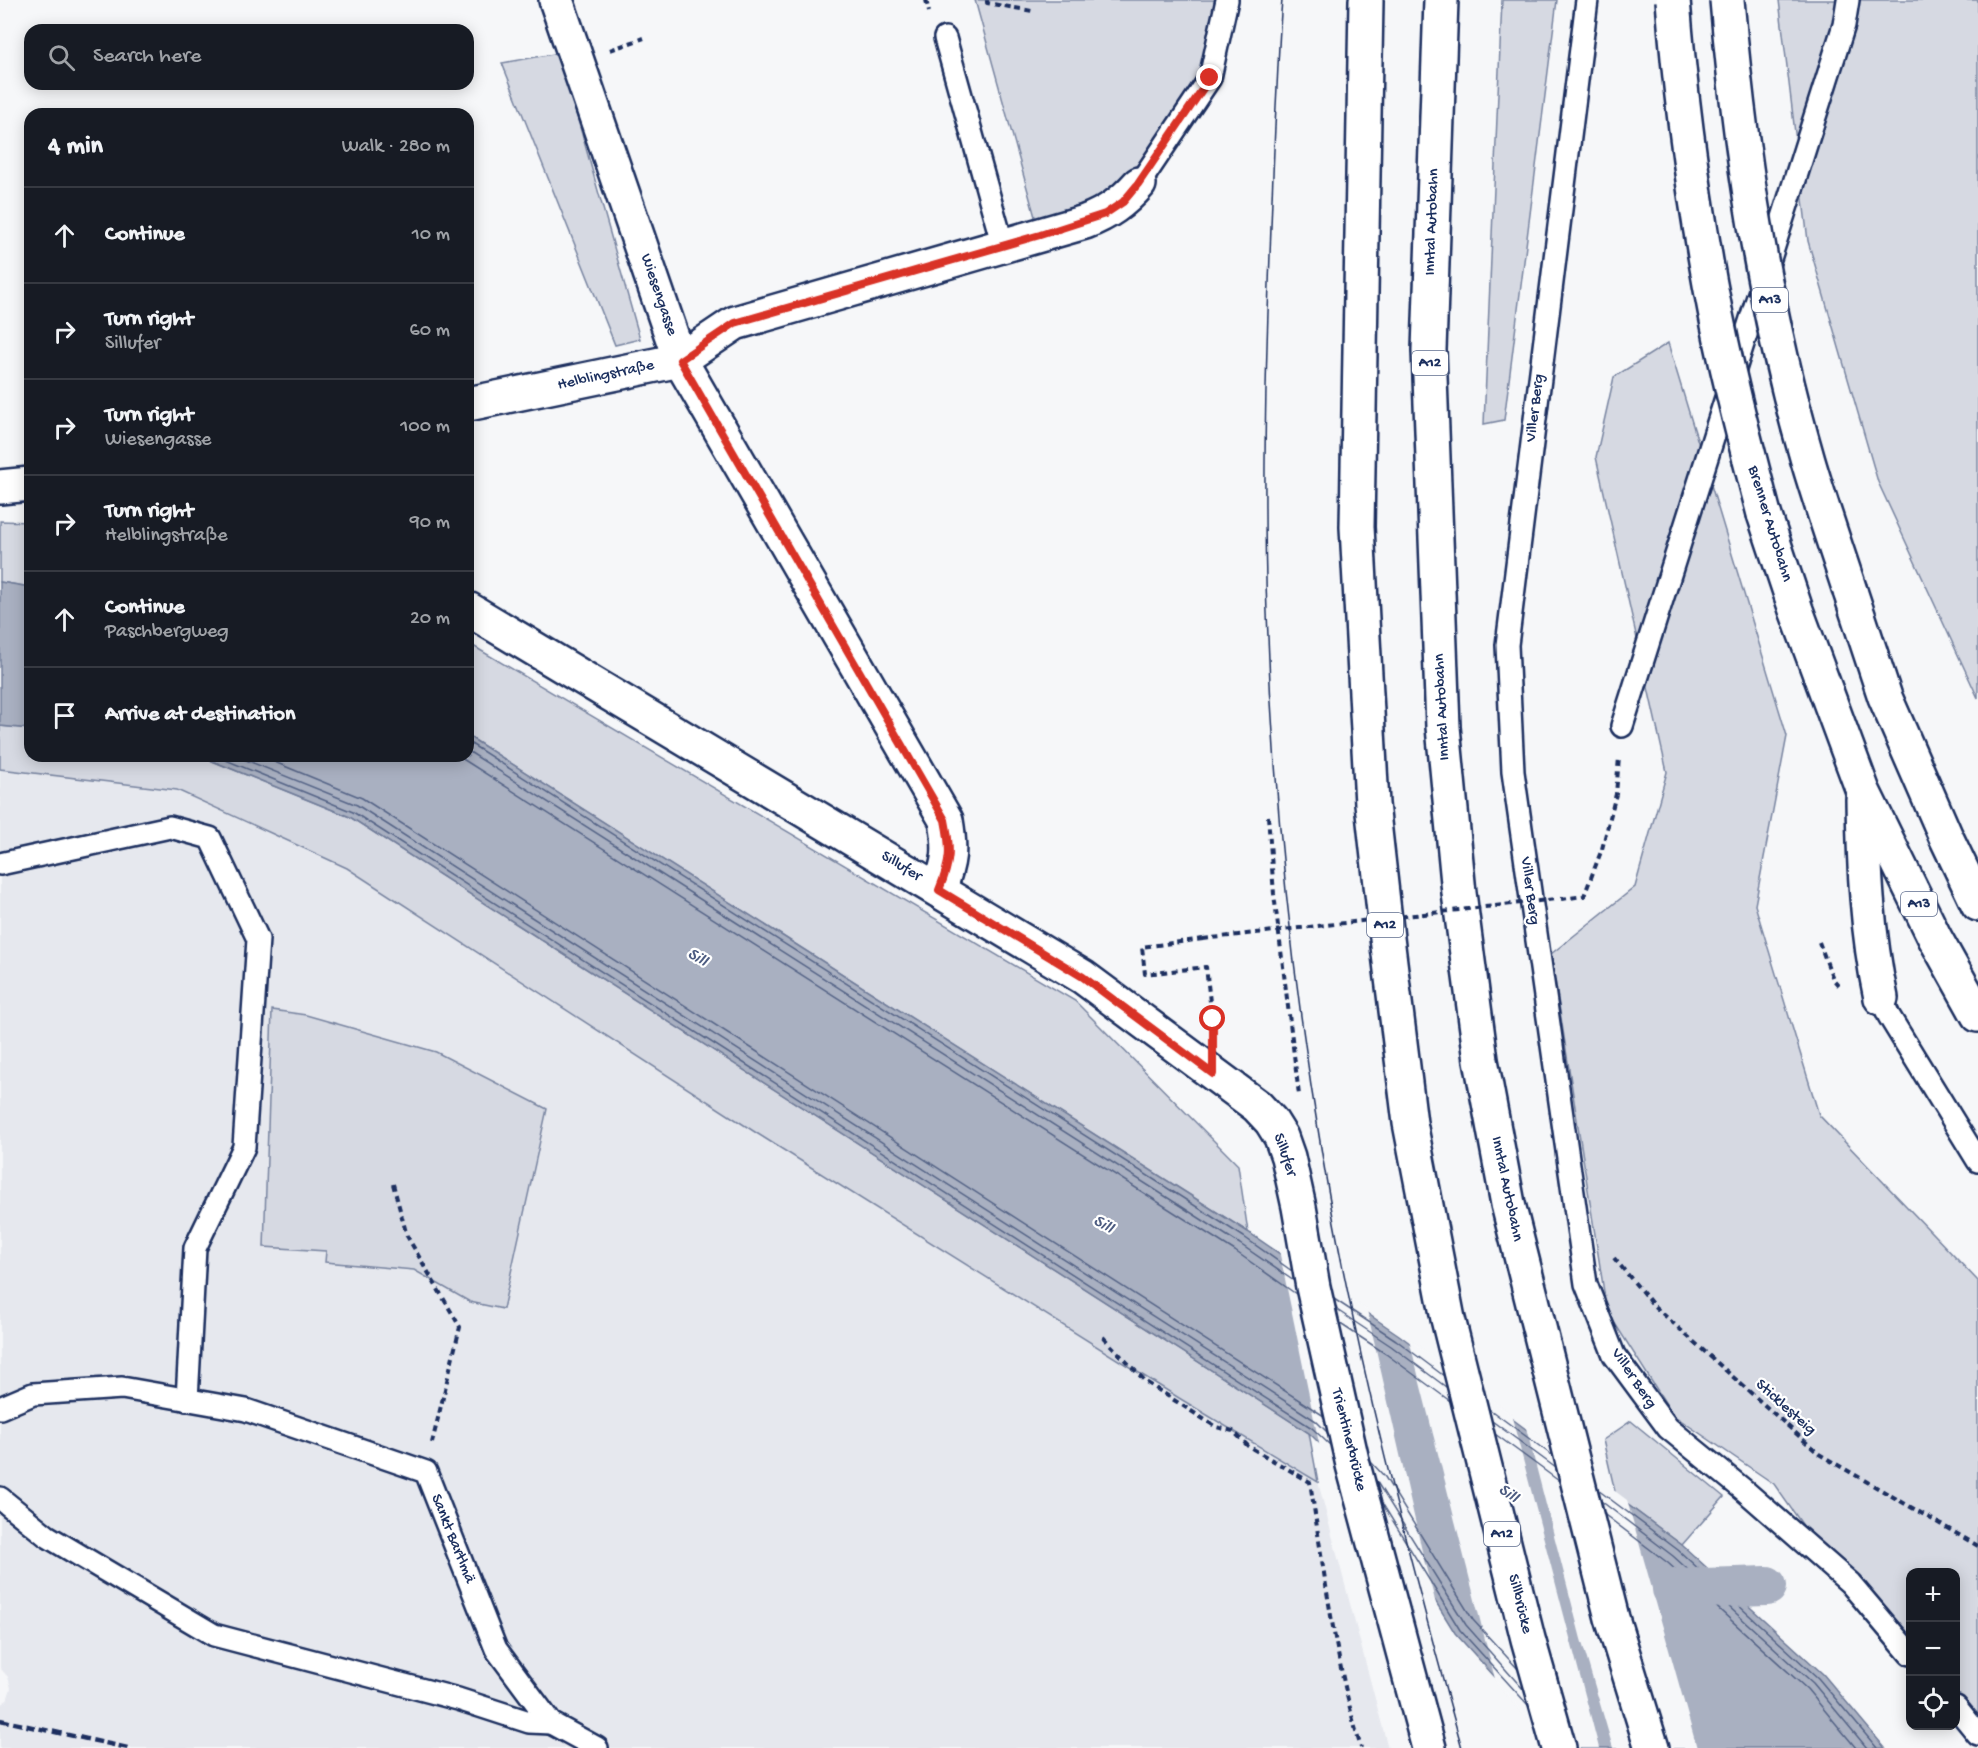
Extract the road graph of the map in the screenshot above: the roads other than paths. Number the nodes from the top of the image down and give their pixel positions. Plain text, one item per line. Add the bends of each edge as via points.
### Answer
1 (556, 0) edge
2 (1227, 0) edge
3 (1366, 0) edge
4 (1441, 0) edge
5 (1587, 0) edge
6 (1673, 0) edge
7 (1727, 0) edge
8 (1848, 0) edge
9 (945, 38) dead end
10 (1138, 184) joint
11 (1003, 246) junction
12 (680, 360) junction
13 (474, 403) edge
14 (24, 485) edge
15 (0, 487) edge
16 (474, 613) edge
17 (1622, 726) road end
18 (1863, 791) junction
19 (0, 864) edge
20 (939, 890) junction
21 (1978, 904) edge
22 (1881, 998) joint
23 (1978, 1015) edge
24 (1978, 1161) edge
25 (1299, 1207) joint
26 (187, 1400) junction
27 (0, 1408) edge
28 (0, 1498) edge
29 (1906, 1648) edge
30 (1960, 1712) edge
31 (551, 1723) junction
32 (1978, 1734) edge
33 (597, 1748) edge
34 (1429, 1748) edge
35 (1559, 1748) edge
36 (1652, 1748) edge

1 - 12 main road, Wiesengasse
2 - 10 lane via 1210,78
3 - 35 main road, Sillbrücke / A12 via 1357,526 1372,792 1388,950 1410,1123 1448,1319
4 - 36 main road, Inntal Autobahn / A12 via 1429,350 1443,727 1459,893 1481,1060 1508,1204 1612,1618
5 - 29 lane, Viller Berg via 1506,645 1513,772 1586,1284 1614,1355 1668,1428 1850,1583
6 - 18 main road, Brenner Autobahn / A13, bridge via 1688,149 1733,393 1764,514
7 - 21 main road, A13, bridge via 1743,146 1784,368 1808,462 1885,697
8 - 17 lane via 1844,25
9 - 11 lane
10 - 11 main road, Helblingstraße via 1123,202 1105,214
11 - 12 main road, Helblingstraße via 735,323
12 - 13 main road, Helblingstraße
12 - 20 main road, Wiesengasse via 945,820 950,845 948,867
14 - 15 main road
16 - 20 main road, Sillufer
18 - 22 main road via 1863,853
18 - 23 main road, Brenner Autobahn / A13 via 1935,938
19 - 26 lane via 170,827 210,838 258,939 244,1147 195,1248
20 - 25 main road, Sillufer via 1083,977 1257,1106 1281,1137
22 - 24 lane
25 - 34 main road, Trientinerbrücke via 1336,1390
26 - 27 lane, Sankt Bartlmä via 122,1388 33,1394
26 - 31 lane, Sankt Bartlmä via 246,1410 426,1472 496,1649
28 - 31 lane via 47,1536 214,1635 458,1699 529,1722
30 - 32 lane
31 - 33 lane, Sankt Bartlmä

